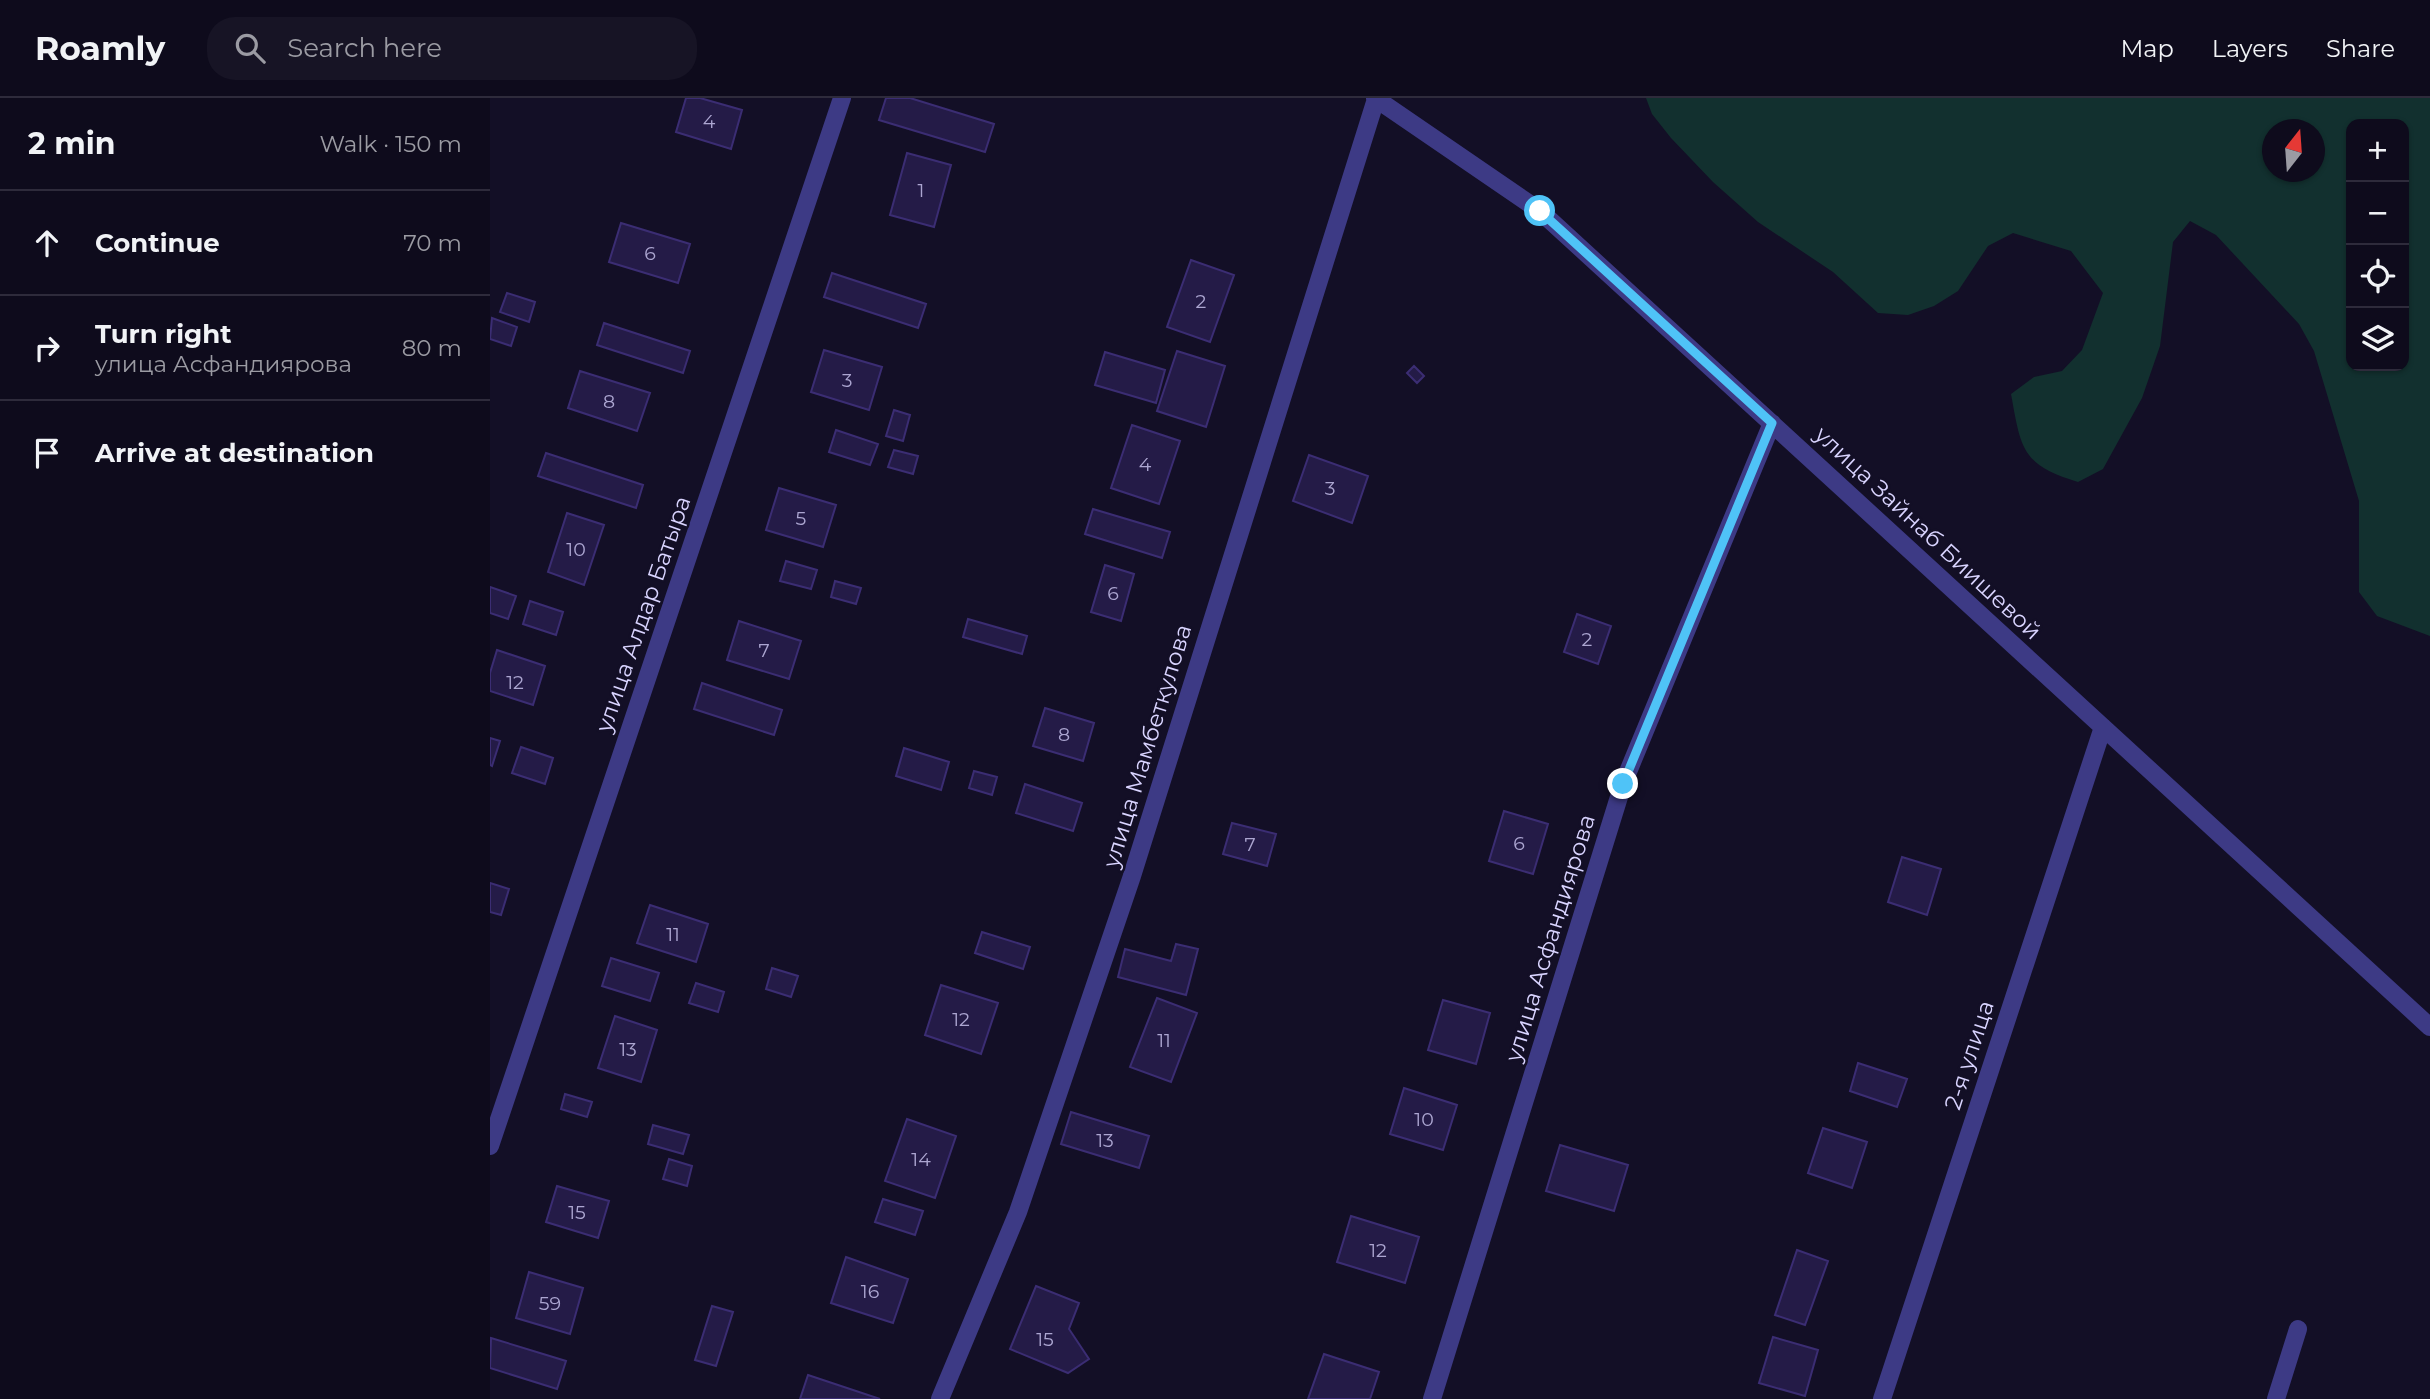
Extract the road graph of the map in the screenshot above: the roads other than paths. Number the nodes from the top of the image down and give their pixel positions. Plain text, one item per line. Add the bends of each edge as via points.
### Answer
1 (842, 98) edge
2 (1375, 99) edge
3 (1772, 423) junction
4 (2103, 727) junction
5 (2430, 1027) edge
6 (490, 1146) edge
7 (2298, 1329) dead end
8 (940, 1399) edge
9 (1432, 1399) edge
10 (1882, 1399) edge
11 (2276, 1399) edge

1 - 6 street, улица Алдар Батыра
2 - 3 street, улица Зайнаб Биишевой via 1540,211
2 - 8 street, улица Мамбеткулова via 1132,876 1018,1212
3 - 4 street, улица Зайнаб Биишевой
3 - 9 street, улица Асфандиярова via 1623,784
4 - 5 street, улица Зайнаб Биишевой
4 - 10 street, 2-я улица
7 - 11 street

